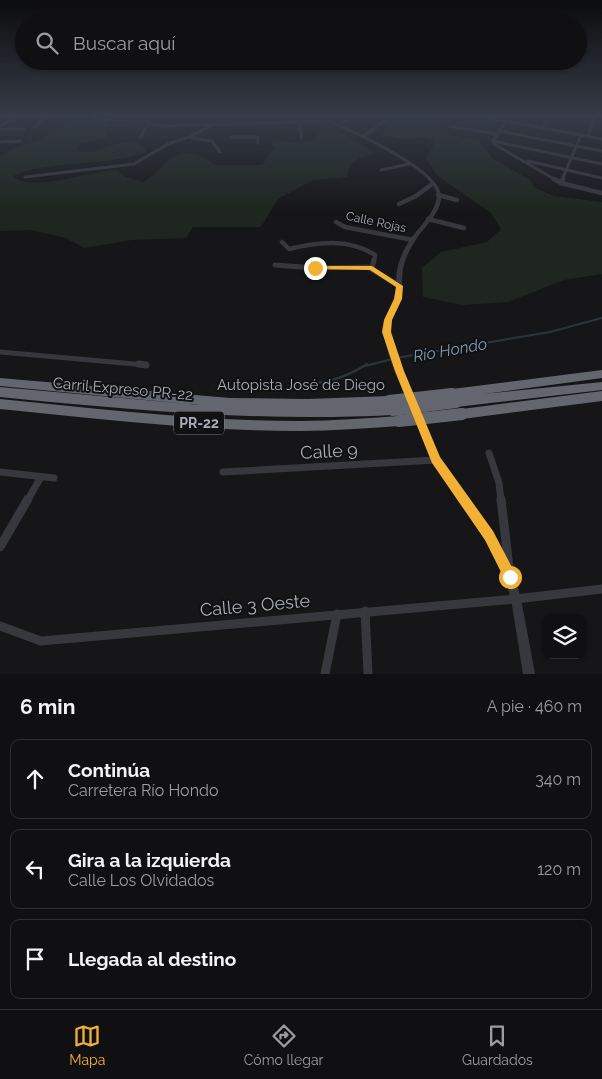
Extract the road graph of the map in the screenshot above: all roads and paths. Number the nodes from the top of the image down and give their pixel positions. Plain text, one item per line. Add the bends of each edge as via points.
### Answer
1 (160, 148) edge
2 (219, 148) edge
3 (383, 148) edge
4 (504, 148) edge
5 (530, 148) edge
6 (576, 148) edge
7 (220, 152) dead end
8 (572, 157) junction
9 (521, 160) junction
10 (409, 164) junction
11 (602, 164) edge
12 (381, 170) dead end
13 (567, 170) junction
14 (25, 177) dead end
15 (602, 178) edge
16 (561, 183) junction
17 (432, 184) junction
18 (602, 193) edge
19 (438, 194) junction
20 (457, 200) dead end
21 (399, 204) dead end
22 (428, 219) junction
23 (336, 222) dead end
24 (464, 228) dead end
25 (413, 240) junction
26 (282, 242) dead end
27 (275, 265) dead end
28 (372, 268) junction
29 (400, 286) junction
30 (0, 352) edge
31 (146, 365) dead end
32 (602, 374) edge
33 (0, 382) edge
34 (602, 386) edge
35 (0, 392) edge
36 (602, 396) edge
37 (457, 403) junction
38 (0, 404) edge
39 (391, 405) junction
40 (489, 452) dead end
41 (436, 460) junction
42 (0, 472) edge
43 (223, 472) dead end
44 (41, 477) junction
45 (54, 478) dead end
46 (0, 547) edge
47 (510, 577) junction
48 (602, 589) edge
49 (516, 600) junction
50 (365, 611) junction
51 (337, 614) junction
52 (0, 626) edge
53 (326, 674) edge
54 (368, 674) edge
55 (529, 674) edge

1 - 14 street via 134,164
2 - 7 street
3 - 10 street
4 - 9 street
5 - 8 street
6 - 8 street
8 - 11 street
8 - 13 street
9 - 13 street
9 - 16 street
10 - 12 street
10 - 17 street
13 - 15 street
13 - 16 street
16 - 18 street
17 - 19 street
17 - 21 street
19 - 20 street
19 - 22 street via 436,206
22 - 24 street
22 - 25 street
23 - 25 street, Calle Rojas via 345,227
25 - 29 street via 401,265
26 - 28 street via 289,249 317,242 364,248 375,255
27 - 28 street
28 - 29 street
29 - 41 street via 386,332
30 - 31 street
32 - 37 highway, PR-22
33 - 39 highway, Autopista José de Diego / PR-22 via 230,403
34 - 37 highway
35 - 39 highway, Carril Expreso PR-22 via 213,412 316,414
36 - 37 highway, PR-22
37 - 38 highway, PR-22, bridge via 399,421 301,426 170,420
37 - 39 highway, bridge
40 - 47 street via 499,482
41 - 43 street, Calle 9
41 - 47 street via 489,536
42 - 44 street
44 - 45 street
44 - 46 street
47 - 49 street
48 - 49 street, Calle 3 Oeste
49 - 50 street, Calle 3 Oeste
49 - 55 street
50 - 51 street, Calle 3 Oeste
50 - 54 street
51 - 52 street, Calle 3 Oeste via 41,641
51 - 53 street

